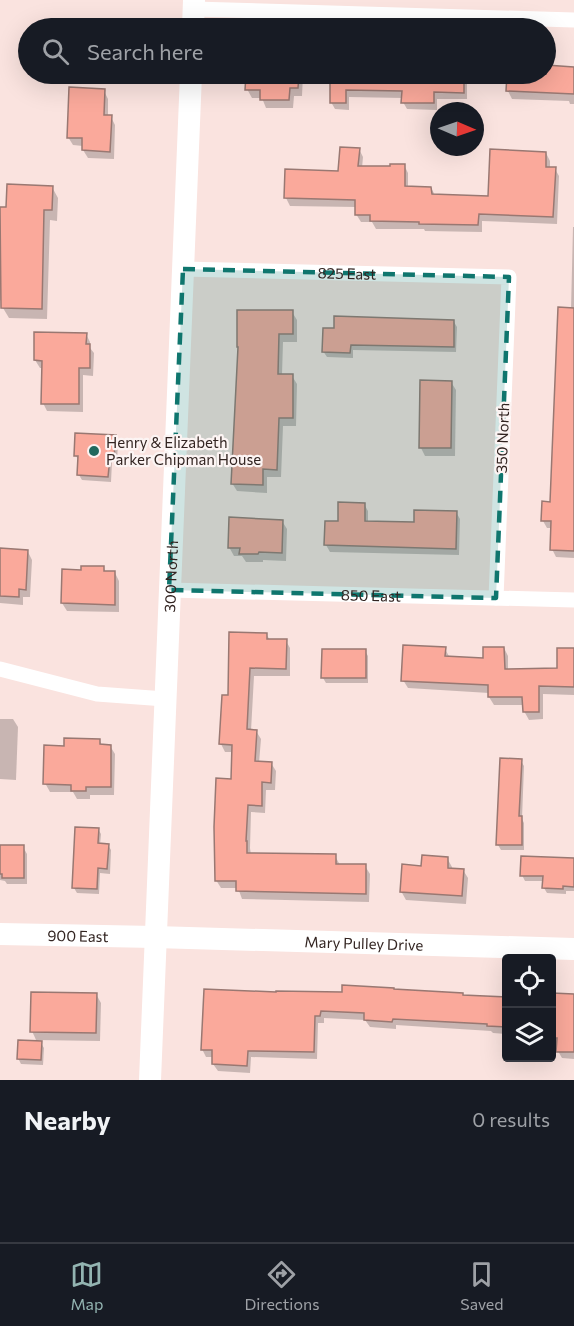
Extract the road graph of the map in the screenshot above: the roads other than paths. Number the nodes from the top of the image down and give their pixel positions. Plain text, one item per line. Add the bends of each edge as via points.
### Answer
1 (194, 13) edge
2 (465, 18) edge
3 (556, 20) edge
4 (574, 20) edge
5 (191, 84) edge
6 (183, 269) junction
7 (509, 277) joint
8 (170, 590) junction
9 (496, 598) junction
10 (574, 600) edge
11 (0, 669) edge
12 (165, 699) junction
13 (0, 934) edge
14 (155, 937) junction
15 (574, 949) edge
16 (150, 1080) edge

1 - 2 street
3 - 4 street
5 - 6 street, 300 North
6 - 7 street, 825 East
6 - 8 street, 300 North
7 - 9 street, 350 North
8 - 9 street, 850 East
8 - 12 street, 300 North
9 - 10 street, 850 East
11 - 12 street via 85,691
12 - 14 street, 300 North
13 - 14 street, 900 East
14 - 15 street, Mary Pulley Drive
14 - 16 street, 300 North

